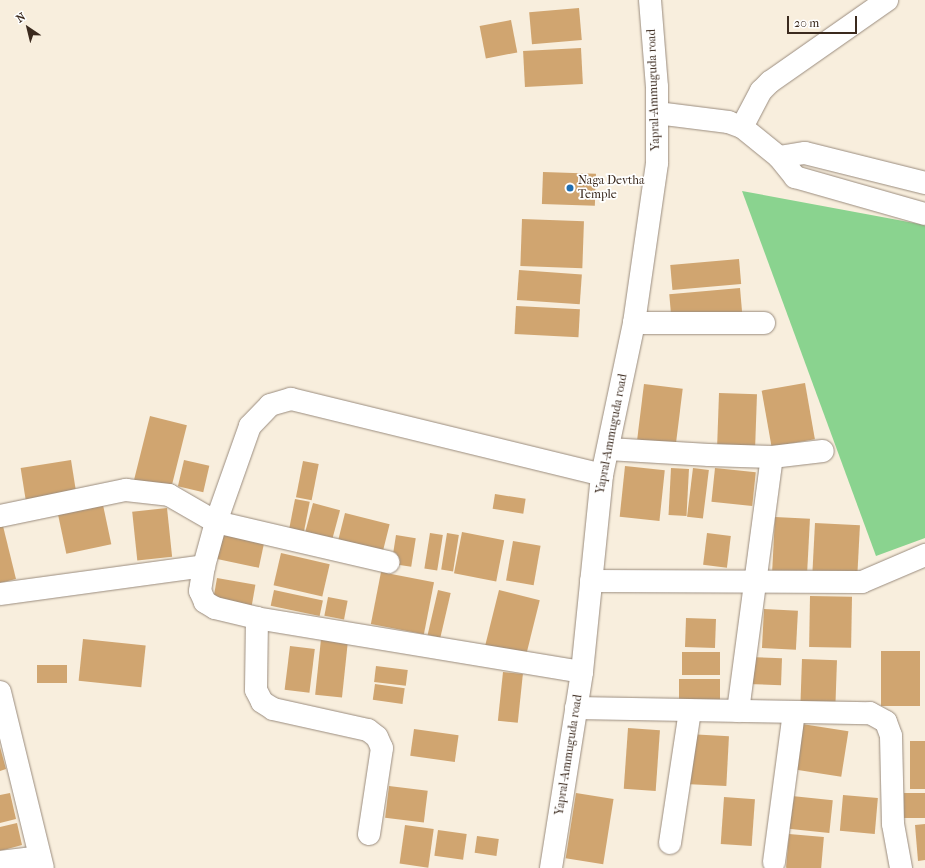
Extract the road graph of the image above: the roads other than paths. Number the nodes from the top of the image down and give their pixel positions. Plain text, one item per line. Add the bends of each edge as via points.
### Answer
1 (650, 0) edge
2 (887, 0) edge
3 (657, 112) junction
4 (742, 127) junction
5 (780, 157) junction
6 (925, 183) edge
7 (925, 214) edge
8 (634, 323) junction
9 (764, 323) dead end
10 (608, 449) junction
11 (824, 451) dead end
12 (772, 457) junction
13 (602, 475) junction
14 (0, 516) edge
15 (216, 522) junction
16 (925, 555) edge
17 (388, 562) dead end
18 (204, 566) junction
19 (591, 581) junction
20 (755, 581) junction
21 (0, 594) edge
22 (257, 618) junction
23 (582, 672) junction
24 (0, 692) edge
25 (576, 708) junction
26 (690, 710) junction
27 (738, 711) junction
28 (794, 712) junction
29 (369, 834) dead end
30 (670, 843) dead end
31 (0, 862) edge
32 (774, 862) dead end
33 (42, 863) edge
34 (551, 868) edge
35 (901, 868) edge

1 - 3 street, Yapral-Ammuguda road
2 - 4 street via 770,82 761,91
3 - 4 street via 728,122
3 - 8 street, Yapral-Ammuguda road via 656,163
4 - 5 street
5 - 6 street via 805,153
5 - 7 street via 795,177
8 - 9 street
8 - 10 street, Yapral-Ammuguda road
10 - 12 street via 709,456
10 - 13 street, Yapral-Ammuguda road
11 - 12 street
12 - 20 street
13 - 15 street via 291,399 270,405 250,426
13 - 19 street, Yapral-Ammuguda road
14 - 15 street via 126,490 169,495
15 - 17 street
15 - 18 street
16 - 20 street via 862,582
18 - 21 street
18 - 22 street via 200,591 205,602 215,608
19 - 20 street
19 - 23 street, Yapral-Ammuguda road
20 - 27 street
22 - 23 street
22 - 29 street via 256,690 262,702 273,710 368,730 377,737 382,748
23 - 25 street, Yapral-Ammuguda road
24 - 33 street
25 - 26 street
25 - 34 street, Yapral-Ammuguda road
26 - 27 street
26 - 30 street
27 - 28 street
28 - 32 street
28 - 35 street via 870,713 886,722 891,736 893,824
31 - 33 street

